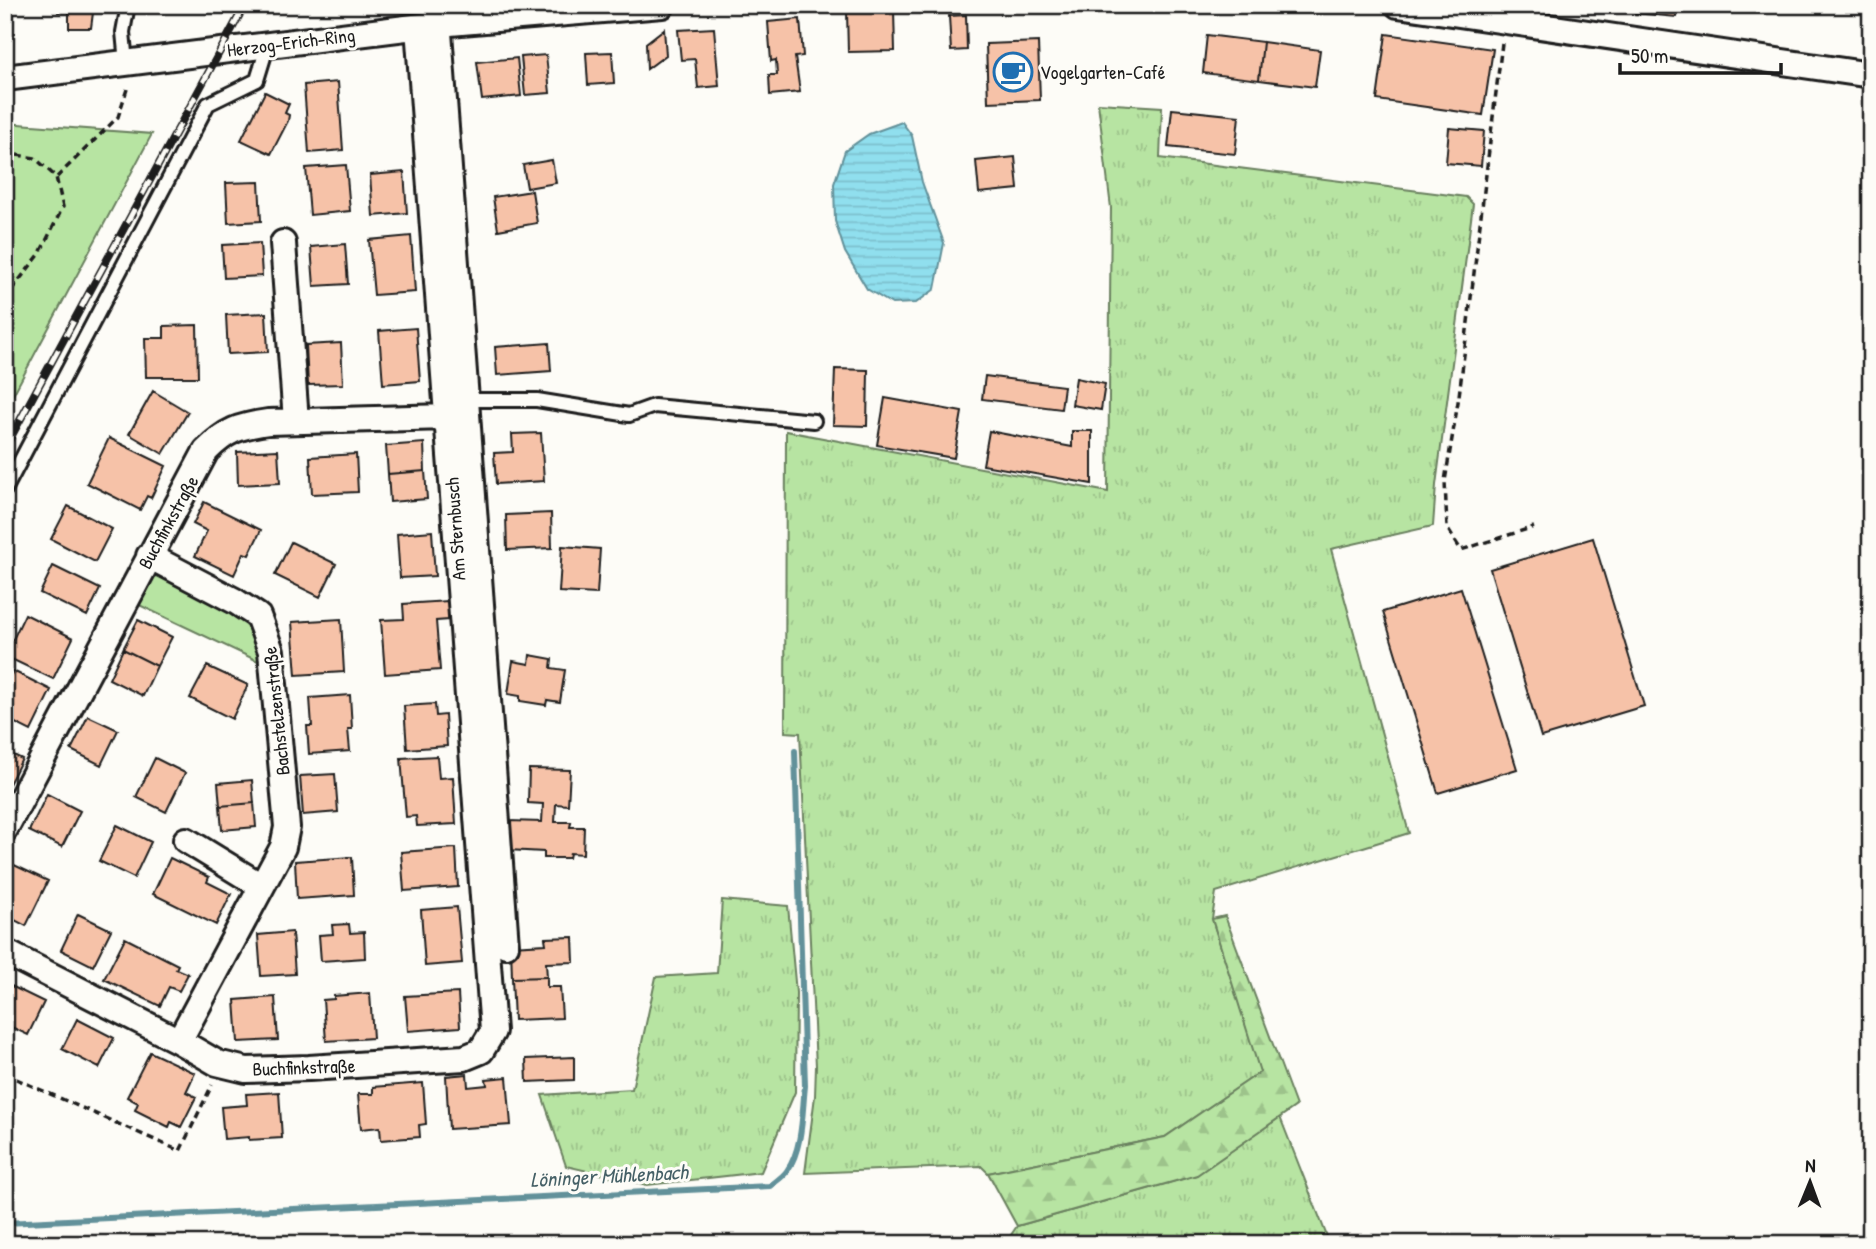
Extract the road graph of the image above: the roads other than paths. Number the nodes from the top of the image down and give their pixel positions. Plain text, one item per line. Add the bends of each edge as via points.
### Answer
1 (128, 5) edge
2 (662, 5) edge
3 (1398, 5) edge
4 (431, 19) edge
5 (268, 44) junction
6 (126, 63) junction
7 (1871, 75) edge
8 (5, 78) edge
9 (283, 243) dead end
10 (466, 400) junction
11 (447, 417) junction
12 (296, 421) junction
13 (814, 421) dead end
14 (5, 490) edge
15 (149, 556) junction
16 (474, 645) junction
17 (5, 829) edge
18 (186, 840) dead end
19 (261, 886) junction
20 (506, 945) dead end
21 (5, 952) edge
22 (493, 1031) joint
23 (179, 1041) junction

1 - 6 lane via 123,32
2 - 4 street, Herzog-Erich-Ring
3 - 7 street
4 - 5 street, Herzog-Erich-Ring
4 - 10 street, Am Sternbusch
4 - 11 street, Am Sternbusch
5 - 6 street, Herzog-Erich-Ring
5 - 14 lane via 257,80 208,104
6 - 8 street, Herzog-Erich-Ring
9 - 12 street
10 - 13 lane via 537,400 629,415 654,406
10 - 16 street, Am Sternbusch
11 - 12 street, Buchfinkstraße
11 - 16 street, Am Sternbusch
12 - 15 street, Buchfinkstraße via 243,425 223,435 206,451
15 - 17 street, Buchfinkstraße
15 - 19 street, Bachstelzenstraße via 258,616 267,633 287,827 283,847
16 - 20 street, Am Sternbusch
16 - 22 street, Am Sternbusch
18 - 19 street
19 - 23 street, Bachstelzenstraße
21 - 23 street, Buchfinkstraße
22 - 23 street, Buchfinkstraße via 481,1051 464,1058 309,1068 246,1070 222,1064

